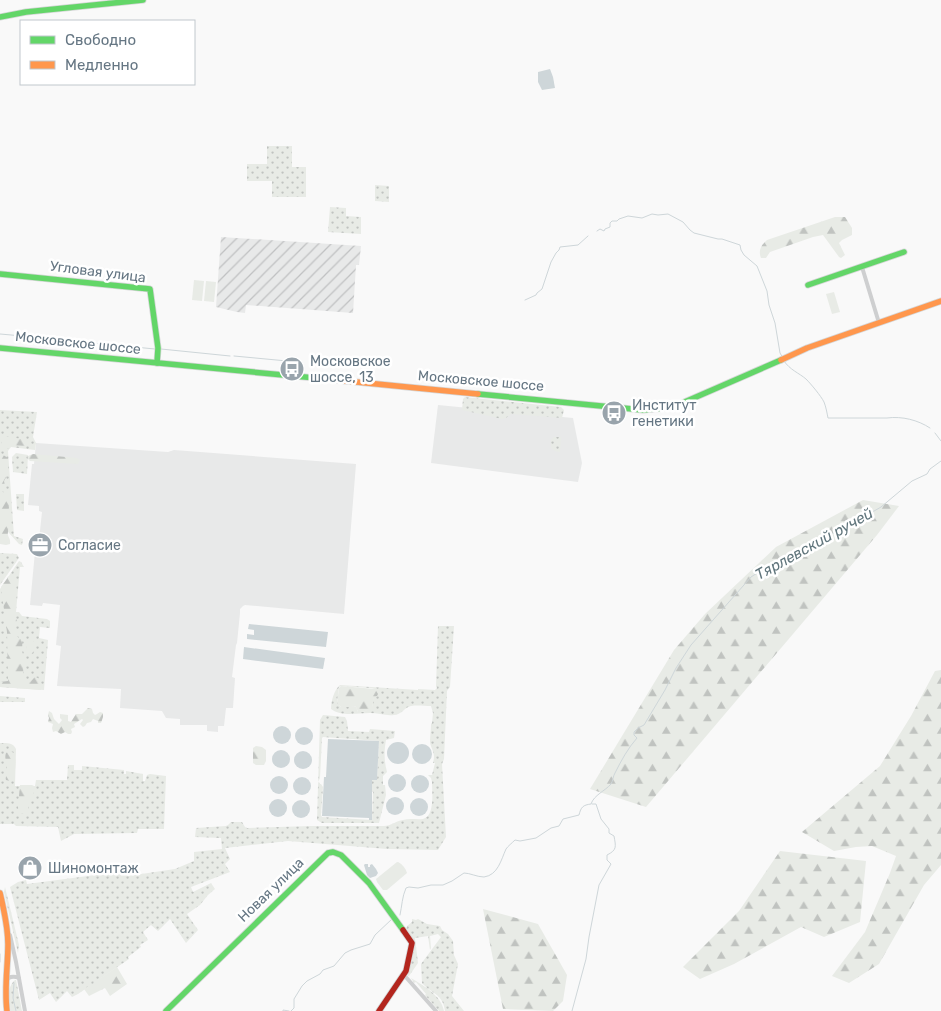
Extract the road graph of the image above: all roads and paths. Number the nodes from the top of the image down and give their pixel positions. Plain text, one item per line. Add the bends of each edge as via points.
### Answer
1 (143, 0) edge
2 (0, 17) edge
3 (904, 252) dead end
4 (862, 267) junction
5 (0, 274) edge
6 (808, 285) dead end
7 (941, 301) edge
8 (880, 323) junction
9 (0, 348) edge
10 (157, 363) junction
11 (0, 893) edge
12 (6, 920) junction
13 (404, 975) junction
14 (19, 978) junction
15 (5, 982) junction
16 (7, 1011) edge
17 (25, 1011) edge
18 (166, 1011) edge
19 (379, 1011) edge
20 (436, 1011) edge

1 - 2 main road
3 - 4 main road
4 - 6 main road
4 - 8 street
5 - 10 main road, Угловая улица via 150,289
7 - 8 main road, Московское шоссе
8 - 10 main road, Московское шоссе via 788,356 670,408 657,410
9 - 10 main road, Московское шоссе
11 - 12 main road
12 - 14 street
12 - 15 main road
13 - 18 main road, Новая улица via 412,942 370,883 341,855 329,852
13 - 19 main road
13 - 20 street
14 - 15 street
14 - 17 street
15 - 16 main road

